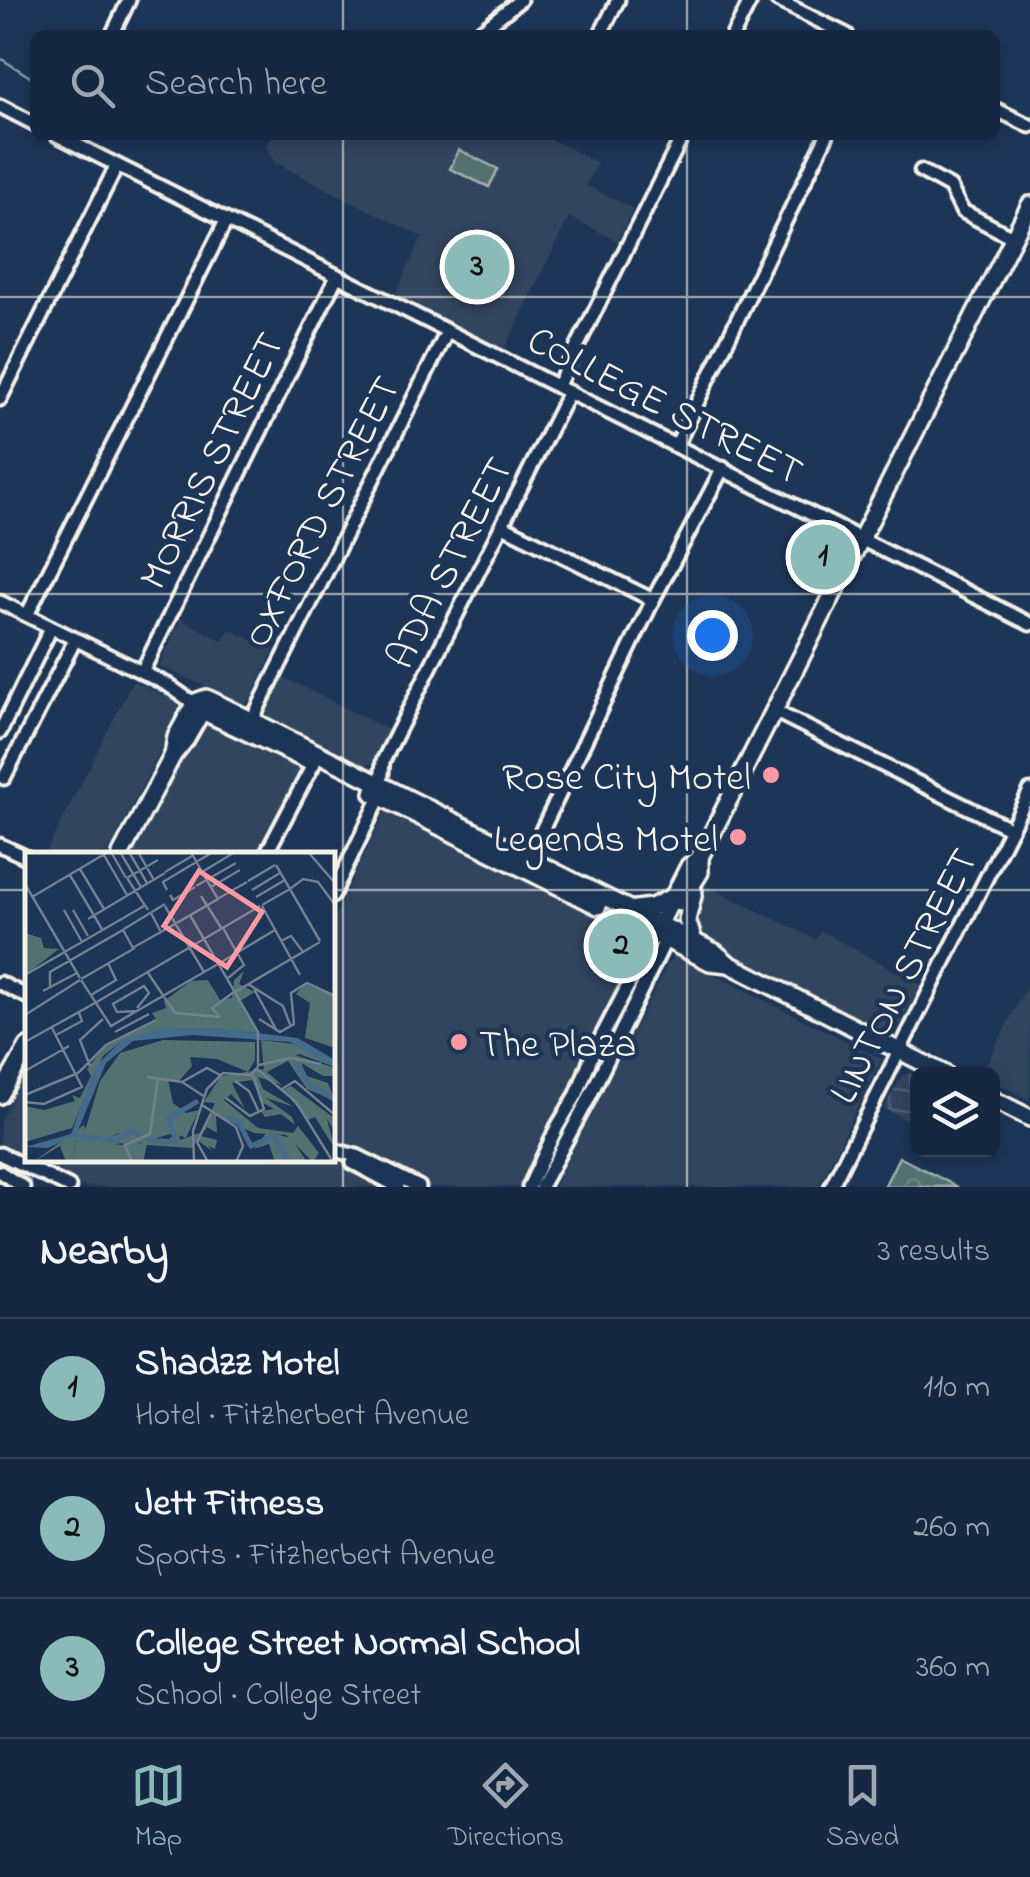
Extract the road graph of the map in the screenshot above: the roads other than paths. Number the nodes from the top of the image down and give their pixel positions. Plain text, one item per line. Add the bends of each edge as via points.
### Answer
1 (129, 0) edge
2 (520, 0) edge
3 (618, 0) edge
4 (751, 0) edge
5 (777, 0) edge
6 (114, 30) edge
7 (482, 30) edge
8 (603, 30) edge
9 (736, 30) edge
10 (837, 30) edge
11 (0, 106) edge
12 (1000, 111) edge
13 (30, 121) edge
14 (1030, 126) edge
15 (67, 140) edge
16 (681, 140) edge
17 (824, 140) edge
18 (116, 167) junction
19 (921, 170) dead end
20 (1030, 204) edge
21 (226, 222) junction
22 (1012, 236) junction
23 (336, 276) junction
24 (447, 332) junction
25 (563, 388) junction
26 (0, 399) edge
27 (676, 446) junction
28 (723, 468) junction
29 (503, 526) junction
30 (861, 538) junction
31 (653, 600) junction
32 (0, 602) edge
33 (26, 615) junction
34 (1030, 624) edge
35 (51, 628) junction
36 (75, 640) junction
37 (142, 672) junction
38 (201, 704) junction
39 (774, 711) junction
40 (252, 720) junction
41 (0, 732) edge
42 (383, 761) junction
43 (314, 763) junction
44 (358, 774) junction
45 (4, 778) dead end
46 (381, 792) junction
47 (1030, 792) edge
48 (1011, 830) junction
49 (0, 845) edge
50 (122, 852) edge
51 (267, 852) edge
52 (700, 856) junction
53 (25, 857) edge
54 (528, 859) junction
55 (694, 884) junction
56 (335, 889) edge
57 (674, 896) junction
58 (628, 910) junction
59 (662, 932) junction
60 (694, 941) junction
61 (729, 964) junction
62 (0, 983) edge
63 (25, 996) edge
64 (25, 1052) edge
65 (900, 1052) junction
66 (931, 1067) edge
67 (587, 1069) junction
68 (600, 1076) junction
69 (0, 1095) edge
70 (1000, 1103) edge
71 (1030, 1118) edge
72 (335, 1150) edge
73 (0, 1154) edge
74 (0, 1172) edge
75 (401, 1185) edge
76 (23, 1187) edge
77 (69, 1187) edge
78 (419, 1187) edge
79 (530, 1187) edge
80 (541, 1187) edge
81 (832, 1187) edge

1 - 6 street
2 - 7 street
3 - 8 street
4 - 9 street
5 - 10 street
11 - 13 street
12 - 14 street
15 - 18 street, COLLEGE STREET
16 - 25 street, ADA STREET
17 - 27 street
18 - 21 street, COLLEGE STREET
18 - 26 street
19 - 22 street via 950,187 962,211
20 - 22 main road
21 - 23 street, COLLEGE STREET
21 - 33 street
22 - 30 main road
23 - 24 street, COLLEGE STREET
23 - 37 street, MORRIS STREET
24 - 25 street, COLLEGE STREET
24 - 40 street, OXFORD STREET
25 - 27 street, COLLEGE STREET
25 - 29 street, ADA STREET
27 - 28 street, COLLEGE STREET
28 - 30 street, COLLEGE STREET
28 - 31 street
29 - 31 street
29 - 42 street, ADA STREET
30 - 34 street, COLLEGE STREET
30 - 39 main road
31 - 54 street
32 - 33 street
33 - 35 street
35 - 36 street
35 - 41 street
36 - 37 street
36 - 45 street
37 - 38 street
38 - 40 main road
38 - 43 main road
38 - 50 main road via 176,737
39 - 48 street
39 - 52 main road
40 - 44 main road
42 - 44 street
42 - 46 street, ADA STREET
43 - 46 main road
43 - 51 street
44 - 46 main road
46 - 54 main road
46 - 56 street
46 - 59 main road
47 - 48 street, LINTON STREET
48 - 65 street, LINTON STREET
49 - 53 street
52 - 55 main road
52 - 57 main road
54 - 58 main road
55 - 59 main road
55 - 60 main road via 686,920
57 - 58 main road
57 - 59 main road
58 - 59 main road
59 - 60 main road
59 - 61 main road via 710,962
59 - 67 street
59 - 68 street
60 - 61 main road
61 - 65 main road
62 - 63 street
64 - 69 main road
65 - 66 main road
65 - 81 street, LINTON STREET
67 - 68 street
67 - 79 street
68 - 80 street
70 - 71 main road
72 - 75 street via 357,1156
73 - 77 street
74 - 76 street
75 - 78 street

